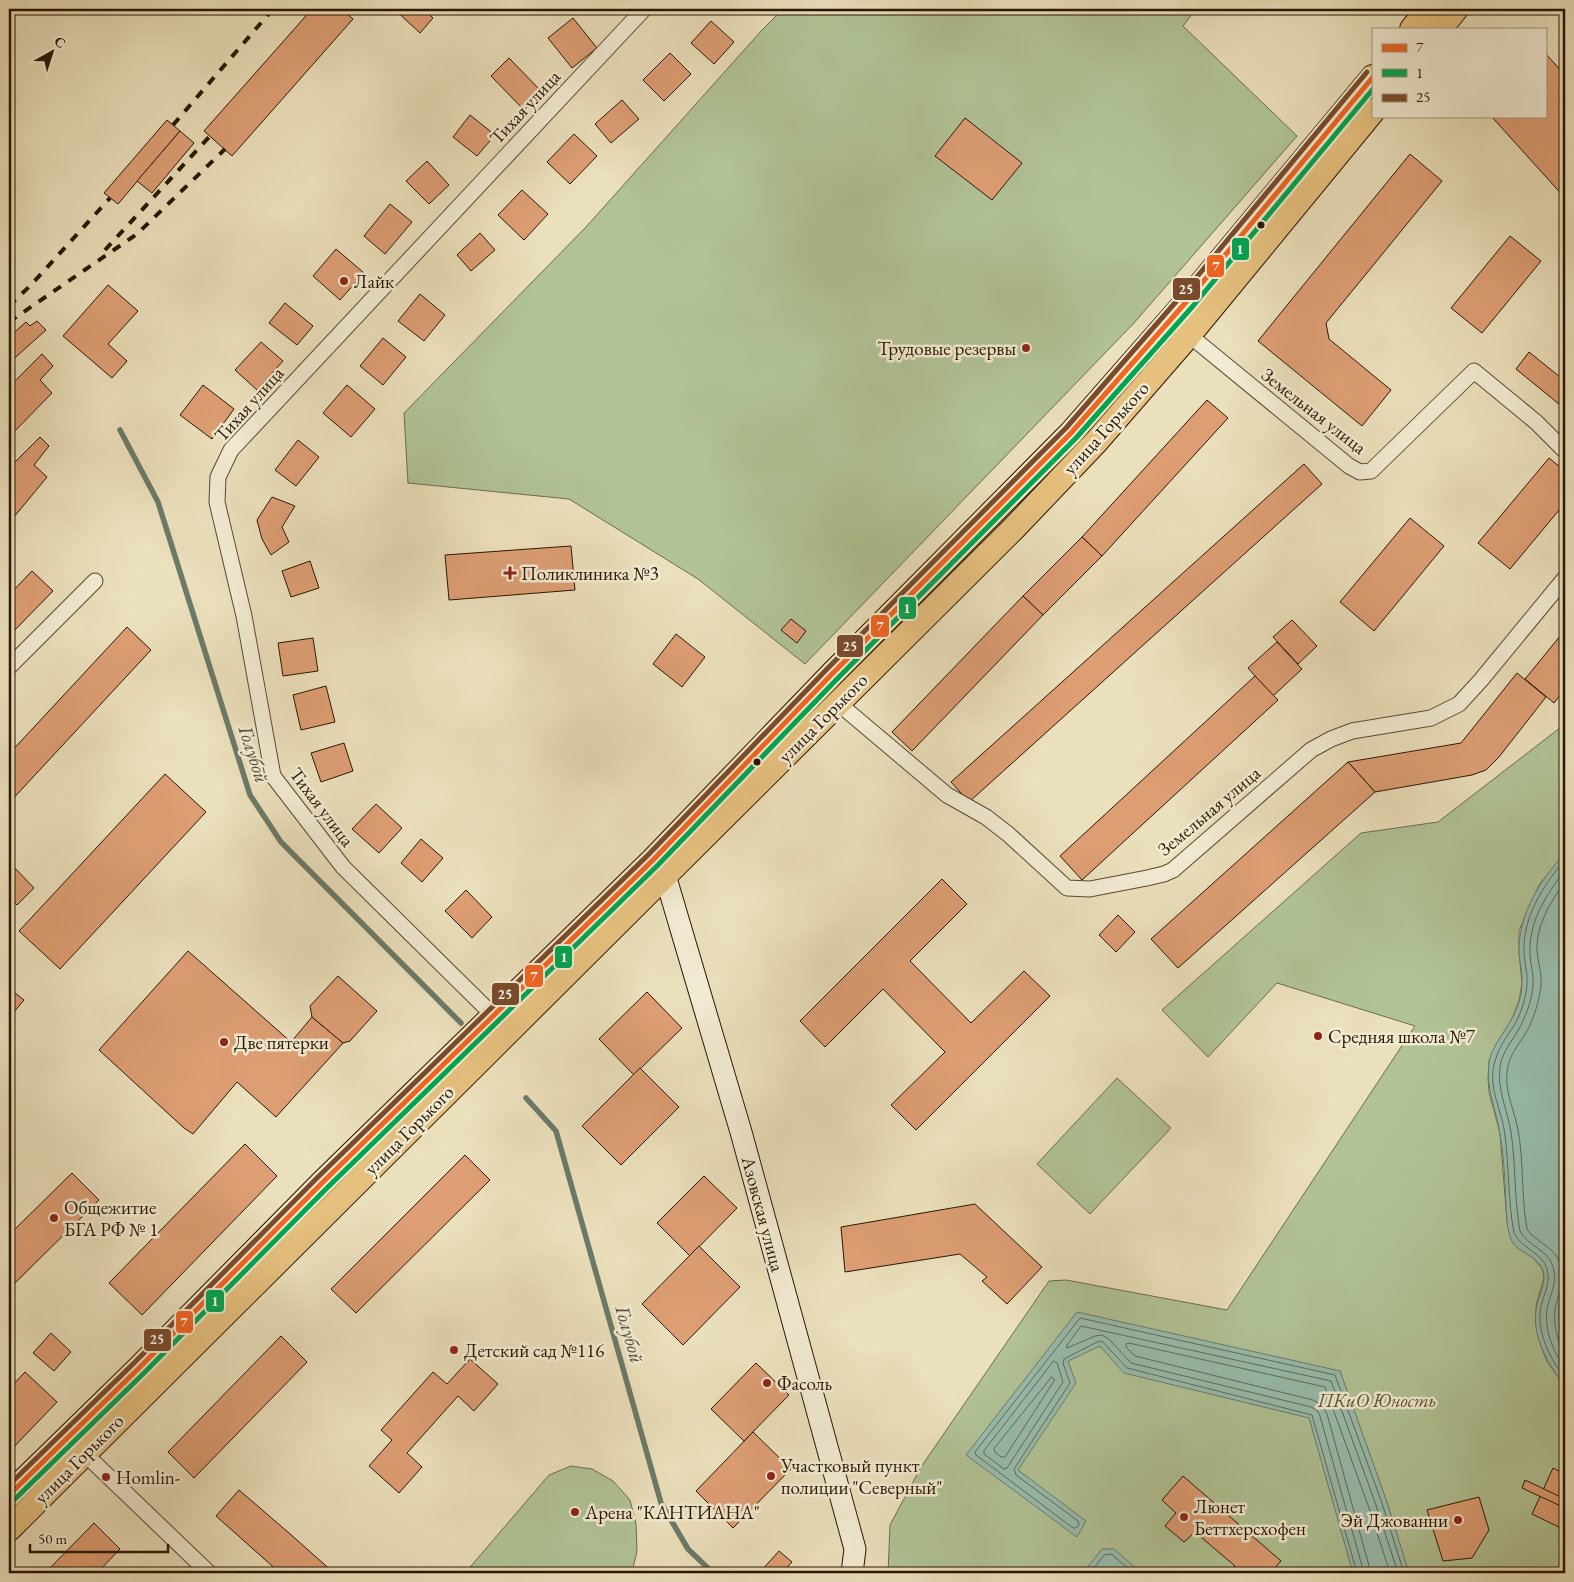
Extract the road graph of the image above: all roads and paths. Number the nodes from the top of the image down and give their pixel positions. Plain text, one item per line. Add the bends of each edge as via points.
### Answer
1 (644, 9) edge
2 (1429, 9) edge
3 (1456, 9) edge
4 (1413, 28) edge
5 (1441, 28) edge
6 (1372, 78) edge
7 (1372, 112) edge
8 (1170, 320) junction
9 (1189, 335) junction
10 (1565, 450) edge
11 (1565, 578) edge
12 (95, 581) dead end
13 (9, 667) edge
14 (838, 703) junction
15 (659, 868) junction
16 (494, 1016) junction
17 (84, 1453) junction
18 (9, 1495) edge
19 (9, 1529) edge
20 (209, 1573) edge
21 (852, 1573) edge

1 - 16 street, Тихая улица via 231,450 218,477 217,502 244,616 273,776 343,867
2 - 4 main road
3 - 5 main road
6 - 8 main road, улица Горького
7 - 9 main road, улица Горького
8 - 9 street, Земельная улица
8 - 15 main road, улица Горького via 1071,433 832,674
9 - 10 street, Земельная улица via 1360,472 1371,471 1474,371
9 - 14 main road, улица Горького via 1096,442 1014,528
11 - 14 street, Земельная улица via 1459,704 1431,718 1352,731 1331,738 1311,750 1173,870 1090,889 1067,888 1008,834 948,795
12 - 13 street
14 - 15 main road, улица Горького
15 - 16 main road, улица Горького
15 - 17 main road, улица Горького
15 - 21 main road, Азовская улица via 741,1132 855,1549
16 - 18 main road, улица Горького
17 - 19 main road, улица Горького
17 - 20 street

